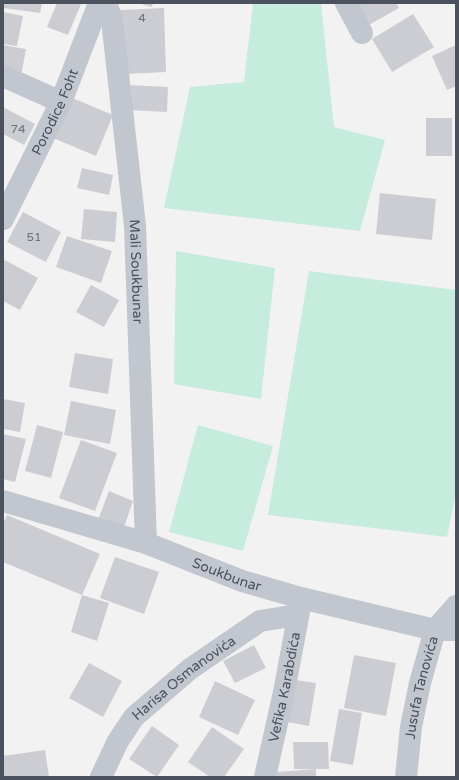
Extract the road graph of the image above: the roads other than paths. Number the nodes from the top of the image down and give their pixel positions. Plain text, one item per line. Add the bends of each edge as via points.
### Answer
1 (99, 3) edge
2 (106, 3) edge
3 (346, 3) edge
4 (362, 34) dead end
5 (3, 76) edge
6 (61, 102) junction
7 (3, 218) edge
8 (3, 501) edge
9 (146, 543) junction
10 (299, 606) junction
11 (456, 606) edge
12 (446, 630) edge
13 (101, 777) edge
14 (265, 777) edge
15 (406, 777) edge

1 - 6 street, Porodice Foht
2 - 9 street, Mali Soukbunar via 112,20 135,226
3 - 4 street
5 - 6 street
6 - 7 street, Porodice Foht
8 - 9 street, Soukbunar
9 - 10 street, Soukbunar
10 - 12 street, Soukbunar
10 - 13 street, Harisa Osmanovića via 260,621 190,669 134,717 118,741
10 - 14 street, Vefika Karabdića via 284,692
11 - 12 street, Jusufa Tanovića
12 - 15 street, Jusufa Tanovića via 420,683 411,727

